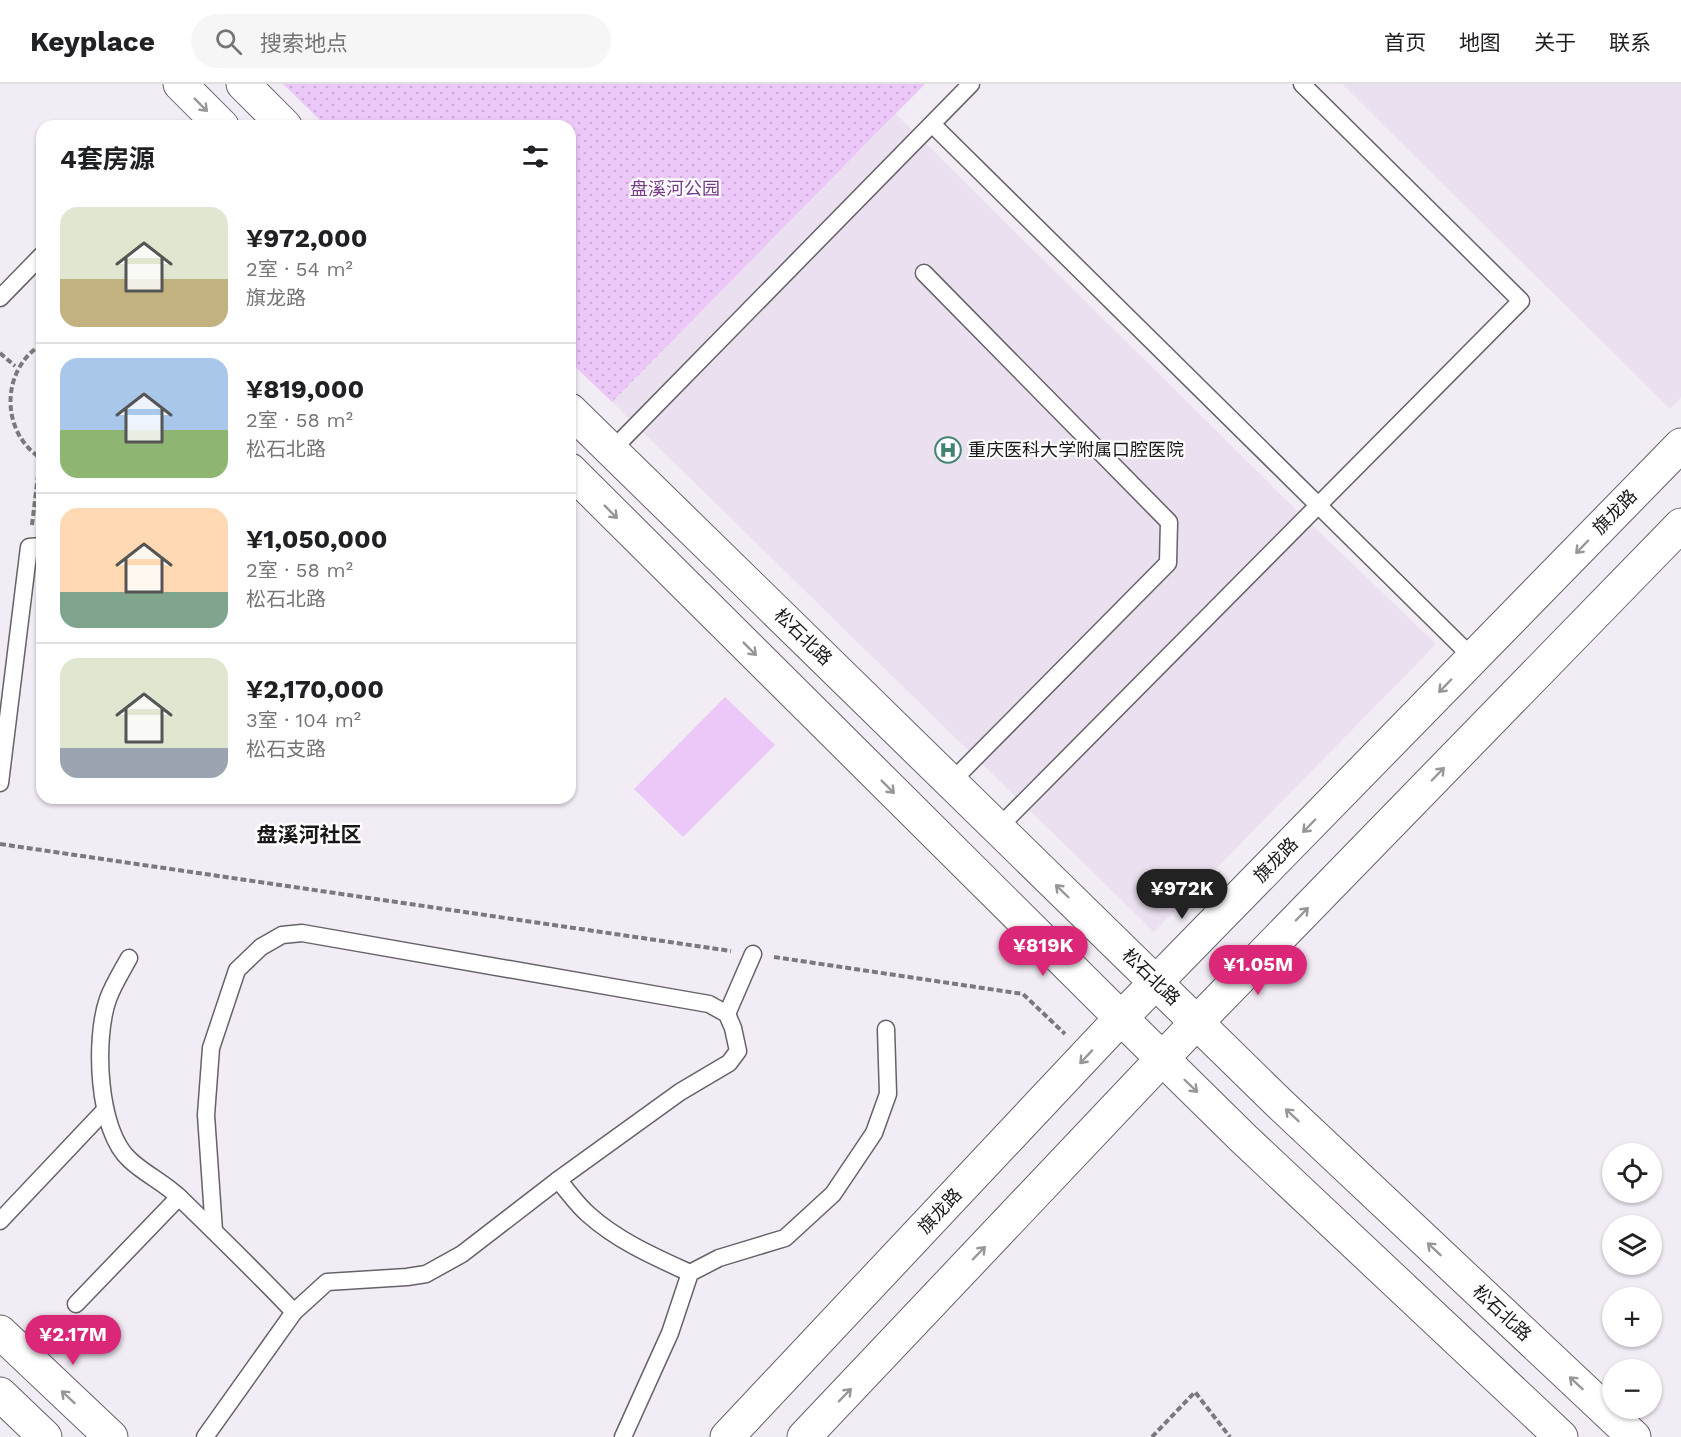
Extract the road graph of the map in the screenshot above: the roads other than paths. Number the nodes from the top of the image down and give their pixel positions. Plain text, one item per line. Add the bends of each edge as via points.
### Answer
1 (180, 84) edge
2 (243, 84) edge
3 (971, 84) edge
4 (1302, 84) edge
5 (216, 120) edge
6 (279, 120) edge
7 (932, 124) junction
8 (36, 261) edge
9 (924, 273) dead end
10 (0, 297) edge
11 (576, 416) edge
12 (1681, 445) edge
13 (611, 450) junction
14 (576, 476) edge
15 (1317, 505) junction
16 (1681, 525) edge
17 (35, 547) edge
18 (1473, 658) junction
19 (951, 782) junction
20 (0, 783) edge
21 (998, 828) junction
22 (753, 954) road end
23 (129, 958) dead end
24 (1156, 983) junction
25 (727, 1014) junction
26 (1121, 1018) junction
27 (1197, 1021) junction
28 (886, 1029) dead end
29 (1163, 1059) junction
30 (105, 1110) junction
31 (558, 1180) junction
32 (179, 1197) junction
33 (0, 1221) edge
34 (214, 1231) junction
35 (690, 1273) junction
36 (76, 1304) dead end
37 (294, 1312) junction
38 (0, 1332) edge
39 (0, 1394) edge
40 (45, 1437) edge
41 (111, 1437) edge
42 (205, 1437) edge
43 (622, 1437) edge
44 (727, 1437) edge
45 (804, 1437) edge
46 (1561, 1437) edge
47 (1634, 1437) edge

1 -> 5 main road
2 - 6 main road
3 - 7 lane
4 - 15 lane via 1521,301
7 - 13 lane
7 - 15 lane
8 - 10 lane
9 - 19 lane via 1169,522 1168,563
11 - 13 main road, 松石北路
12 -> 18 main road, 旗龙路
13 - 19 main road, 松石北路
14 -> 26 main road
15 - 18 lane
15 - 21 lane
27 -> 16 main road
17 - 20 lane
18 -> 24 main road, 旗龙路
19 - 21 main road, 松石北路
24 -> 21 main road, 松石北路
22 - 25 lane
23 - 30 lane via 108,998 100,1033
24 - 26 main road, 旗龙路
24 - 27 main road, 松石北路
25 - 31 lane via 738,1051 729,1063 680,1092
25 - 34 lane via 709,1004 302,933 282,935 261,947 237,970 211,1048 206,1115
26 - 29 main road
26 -> 44 main road, 旗龙路
27 - 29 main road
47 -> 27 main road, 松石北路
28 - 35 lane via 888,1094 874,1133 833,1194 785,1238 719,1258
45 -> 29 main road
29 -> 46 main road
30 - 32 lane via 128,1159
30 - 33 lane
31 - 35 lane via 588,1215 602,1225 638,1250
31 - 37 lane via 462,1254 426,1274 327,1282
32 - 34 lane
32 - 36 lane
34 - 37 lane
35 - 43 lane via 670,1333
37 - 42 lane
41 -> 38 main road
39 - 40 main road

